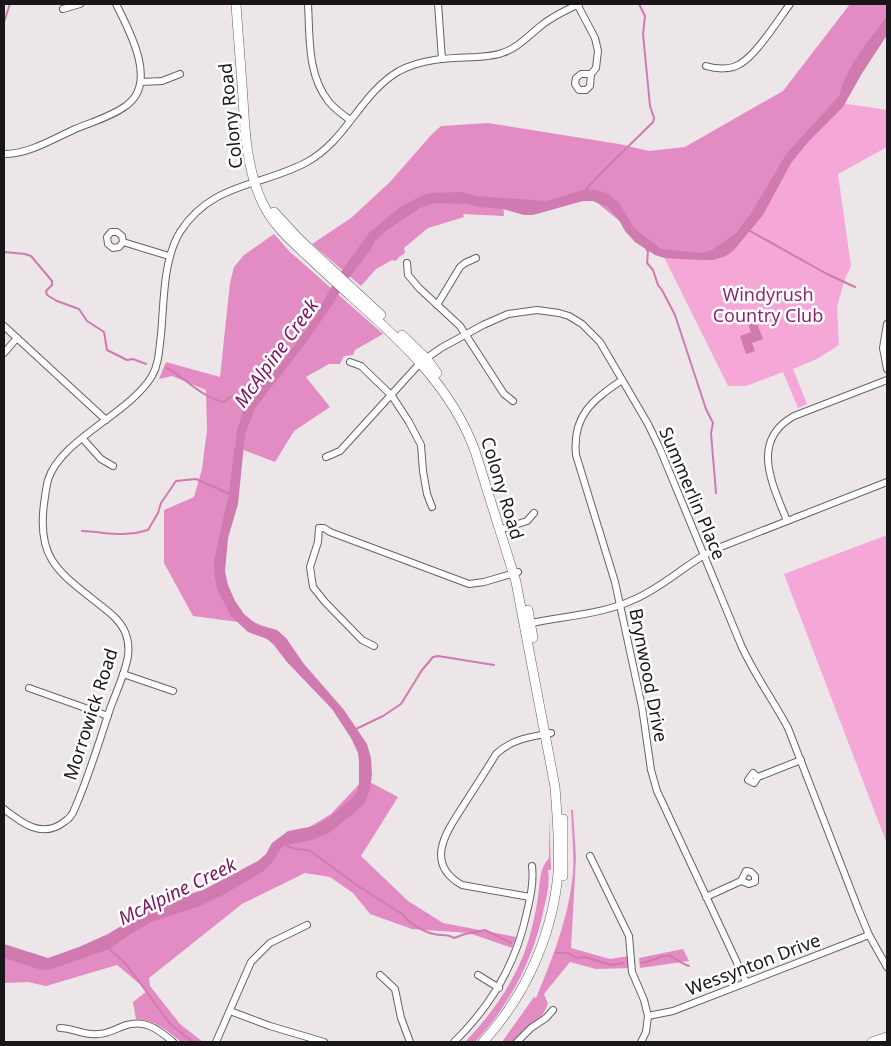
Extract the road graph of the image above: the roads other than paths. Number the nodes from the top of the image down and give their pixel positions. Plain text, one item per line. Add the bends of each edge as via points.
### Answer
1 (80, 4) edge
2 (116, 4) edge
3 (236, 4) edge
4 (242, 4) edge
5 (308, 4) edge
6 (438, 4) edge
7 (578, 4) edge
8 (790, 4) edge
9 (63, 9) dead end
10 (442, 59) junction
11 (706, 66) dead end
12 (180, 74) dead end
13 (591, 74) dead end
14 (141, 82) junction
15 (350, 120) junction
16 (4, 154) edge
17 (257, 181) junction
18 (123, 242) dead end
19 (169, 256) junction
20 (476, 258) dead end
21 (407, 264) dead end
22 (437, 305) junction
23 (887, 324) edge
24 (4, 326) edge
25 (465, 335) junction
26 (17, 338) junction
27 (4, 353) edge
28 (424, 360) junction
29 (350, 362) dead end
30 (887, 369) edge
31 (622, 380) junction
32 (887, 380) edge
33 (392, 396) junction
34 (513, 401) dead end
35 (106, 420) junction
36 (83, 439) junction
37 (326, 457) dead end
38 (113, 466) dead end
39 (887, 482) edge
40 (432, 507) dead end
41 (534, 513) dead end
42 (787, 521) junction
43 (502, 529) junction
44 (704, 555) junction
45 (515, 573) junction
46 (620, 606) junction
47 (528, 624) junction
48 (374, 646) dead end
49 (123, 674) junction
50 (29, 688) dead end
51 (173, 691) dead end
52 (108, 716) junction
53 (549, 734) junction
54 (801, 760) junction
55 (758, 777) dead end
56 (4, 809) edge
57 (561, 841) junction
58 (590, 856) dead end
59 (532, 866) dead end
60 (741, 881) dead end
61 (530, 897) junction
62 (706, 897) junction
63 (307, 925) dead end
64 (869, 935) junction
65 (887, 967) edge
66 (380, 975) dead end
67 (478, 975) dead end
68 (746, 982) junction
69 (498, 988) junction
70 (552, 1010) dead end
71 (230, 1011) junction
72 (648, 1016) junction
73 (60, 1028) dead end
74 (887, 1036) edge
75 (173, 1042) edge
76 (216, 1042) edge
77 (324, 1042) edge
78 (410, 1042) edge
79 (454, 1042) edge
80 (483, 1042) edge
81 (490, 1042) edge
82 (517, 1042) edge
83 (642, 1042) edge
84 (872, 1042) edge

1 - 9 street
2 - 14 street via 138,57
3 - 17 main road, Colony Road via 249,165
4 - 17 main road, Colony Road
5 - 15 street via 312,61 317,82 330,102
6 - 10 street
7 - 10 street, Morrowick Road via 554,16 518,45 502,53
7 - 13 street via 598,50 596,68
8 - 11 street via 752,54 739,65 721,69
10 - 15 street, Morrowick Road via 412,65 395,73
12 - 14 street via 162,81
14 - 16 street via 135,97 121,110 28,150
15 - 17 street, Morrowick Road via 313,158
17 - 19 street, Morrowick Road via 205,204 182,230
17 - 28 main road, Colony Road via 274,217
18 - 19 street
19 - 35 street, Morrowick Road via 155,370 146,384
20 - 22 street via 460,267
21 - 22 street via 408,275
22 - 25 street
23 - 30 street via 883,348
24 - 26 street
25 - 28 street, Summerlin Place
25 - 31 street, Summerlin Place via 508,314 538,310 558,313 582,324 596,336
25 - 34 street via 504,394
26 - 27 street
26 - 35 street
28 - 33 street, Summerlin Place
28 - 43 main road, Colony Road via 450,390 474,431
29 - 33 street via 360,366
31 - 44 street, Summerlin Place via 660,450
31 - 46 street, Brynwood Drive via 597,397 586,410 578,427 575,446 610,561
32 - 42 street via 790,418 777,431 768,450 768,464
33 - 37 street, Summerlin Place via 340,451
33 - 40 street via 421,445 427,494
35 - 36 street, Morrowick Road
36 - 38 street via 101,459
36 - 49 street, Morrowick Road via 61,457 50,474 42,532 47,550 60,572 114,616 124,630 128,653
39 - 42 street
41 - 43 street via 527,521
42 - 44 street
43 - 45 main road, Colony Road
44 - 46 street via 648,593
44 - 54 street, Summerlin Place via 745,654 777,706
45 - 47 main road, Colony Road
45 - 48 street via 469,584 319,528 310,567 313,587 362,640
46 - 47 street
46 - 62 street, Brynwood Drive via 654,781
47 - 53 main road, Colony Road
49 - 51 street
49 - 52 street, Morrowick Road
50 - 52 street
52 - 56 street, Morrowick Road via 69,818 57,827 39,829 27,826
53 - 57 main road, Colony Road via 560,788
53 - 61 street via 516,741 496,754 443,839 441,855 446,871 462,885
54 - 55 street
54 - 64 street, Summerlin Place
57 - 80 main road, Colony Road via 556,888 544,939 519,995
57 - 81 main road, Colony Road via 562,889 550,940 516,1010
58 - 72 street via 629,936 632,972
59 - 61 street
60 - 62 street
61 - 69 street via 517,950
62 - 68 street, Brynwood Drive
63 - 71 street via 270,943 256,954
64 - 65 street, Summerlin Place
64 - 68 street, Wessynton Drive
66 - 78 street via 395,989
67 - 69 street
68 - 72 street, Wessynton Drive via 673,1011
69 - 79 street
70 - 82 street
71 - 76 street
71 - 77 street
72 - 83 street
73 - 75 street via 96,1035 129,1024 145,1024 156,1028
74 - 84 main road

